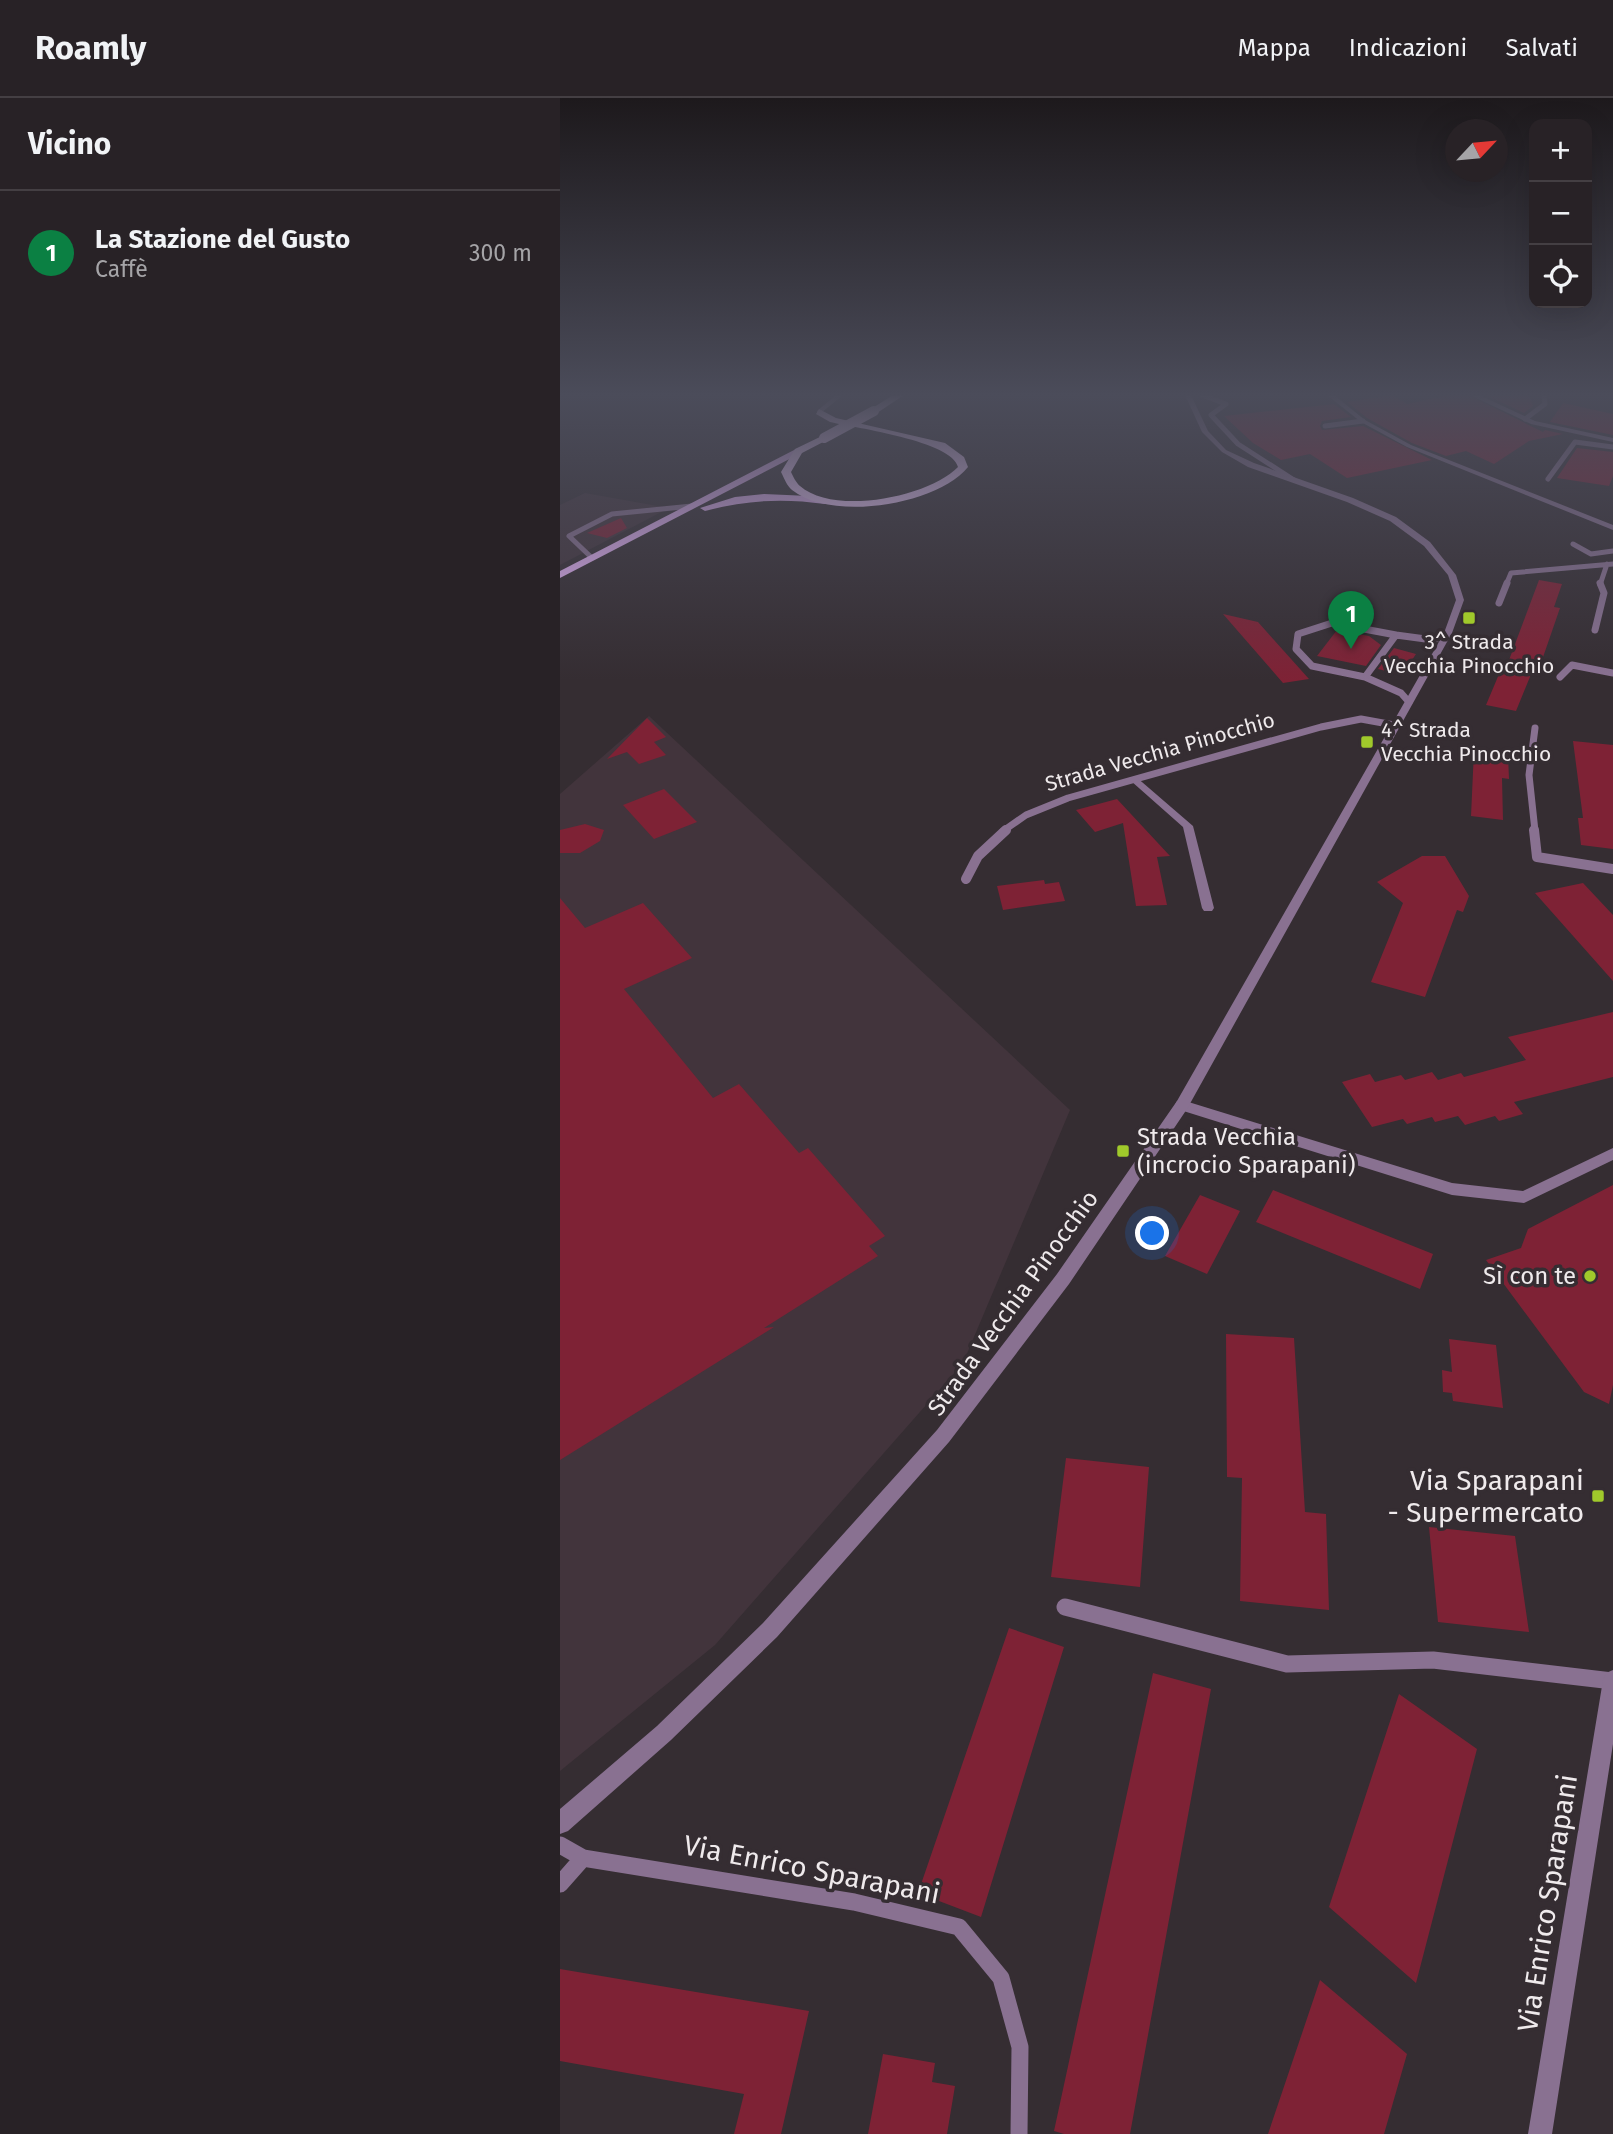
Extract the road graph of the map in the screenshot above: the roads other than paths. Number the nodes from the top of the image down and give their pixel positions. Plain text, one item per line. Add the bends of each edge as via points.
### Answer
1 (723, 490) edge
2 (800, 490) edge
3 (930, 490) edge
4 (1319, 490) edge
5 (1518, 490) edge
6 (825, 501) junction
7 (692, 506) junction
8 (650, 528) junction
9 (1613, 528) edge
10 (1573, 544) dead end
11 (1613, 551) edge
12 (592, 558) junction
13 (1610, 564) edge
14 (560, 575) edge
15 (1499, 603) dead end
16 (1595, 630) dead end
17 (1448, 633) junction
18 (1396, 635) junction
19 (1613, 673) edge
20 (1365, 677) junction
21 (1560, 677) dead end
22 (1409, 702) junction
23 (1394, 725) junction
24 (1535, 728) dead end
25 (1135, 779) junction
26 (1613, 869) edge
27 (966, 879) dead end
28 (1208, 908) dead end
29 (1182, 1105) junction
30 (1613, 1154) edge
31 (1065, 1607) dead end
32 (1613, 1681) edge
33 (560, 1823) edge
34 (560, 1845) edge
35 (583, 1858) junction
36 (560, 1884) edge
37 (1019, 2134) edge
38 (1540, 2134) edge

1 - 7 main road
2 - 6 highway
3 - 6 highway via 904,499
4 - 17 street, Strada Vecchia Pinocchio via 1393,519 1427,544 1452,575 1460,600
5 - 9 street
6 - 8 main road via 751,497 725,501
7 - 8 main road
7 - 12 lane via 612,514 569,536
8 - 12 main road
10 - 11 lane via 1591,554
12 - 14 main road
13 - 15 lane via 1511,573
13 - 16 lane via 1600,584 1604,593
17 - 18 lane via 1433,640
17 - 22 street, Strada Vecchia Pinocchio
18 - 20 lane
18 - 20 lane via 1332,623 1298,634 1296,649 1312,666
19 - 21 lane via 1572,665
20 - 22 lane via 1401,693
22 - 23 street, Strada Vecchia Pinocchio
23 - 25 lane, Strada Vecchia Pinocchio via 1361,719 1321,727
23 - 29 street, Strada Vecchia Pinocchio
24 - 26 lane via 1530,775 1536,857
25 - 27 lane, Strada Vecchia Pinocchio via 1026,815 978,856
25 - 28 street via 1188,826
29 - 30 street via 1452,1189 1524,1197
29 - 33 street, Strada Vecchia Pinocchio via 1063,1279 943,1436 770,1630 664,1733
31 - 32 lane, Via Enrico Sparapani via 1287,1664 1433,1660
32 - 38 street, Via Enrico Sparapani
34 - 35 lane, Via Enrico Sparapani
35 - 36 lane
35 - 37 lane, Via Enrico Sparapani via 854,1902 959,1927 1002,1978 1020,2047

